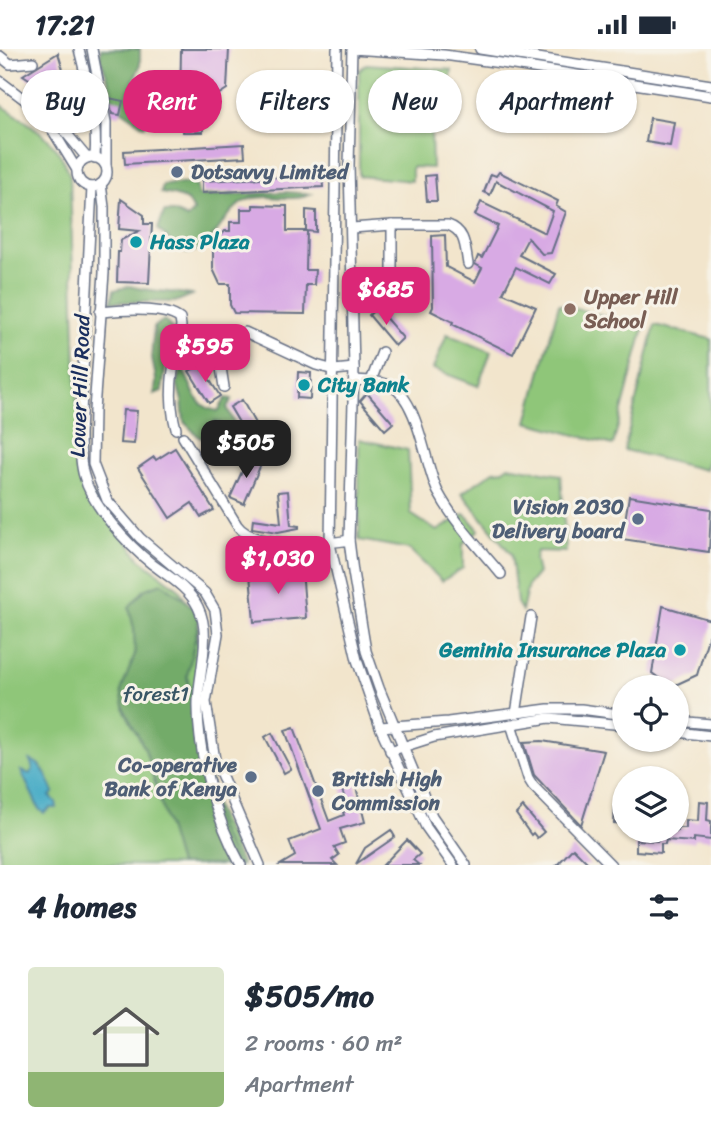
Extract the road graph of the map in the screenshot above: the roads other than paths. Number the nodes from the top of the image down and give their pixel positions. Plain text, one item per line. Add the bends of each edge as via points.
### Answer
1 (79, 49) edge
2 (92, 49) edge
3 (337, 49) edge
4 (352, 49) edge
5 (480, 49) edge
6 (0, 57) edge
7 (33, 62) dead end
8 (84, 70) edge
9 (0, 81) edge
10 (711, 85) edge
11 (711, 96) edge
12 (21, 97) edge
13 (55, 133) edge
14 (67, 133) edge
15 (96, 133) edge
16 (91, 158) junction
17 (106, 166) junction
18 (78, 170) junction
19 (96, 185) junction
20 (392, 225) junction
21 (352, 228) junction
22 (468, 264) dead end
23 (392, 269) dead end
24 (100, 312) junction
25 (382, 352) dead end
26 (354, 368) junction
27 (334, 370) junction
28 (354, 380) junction
29 (372, 381) junction
30 (224, 387) dead end
31 (176, 429) dead end
32 (183, 437) dead end
33 (352, 440) junction
34 (333, 441) junction
35 (349, 540) junction
36 (330, 544) junction
37 (501, 574) dead end
38 (531, 617) dead end
39 (516, 713) junction
40 (612, 714) edge
41 (689, 722) edge
42 (710, 723) edge
43 (511, 724) junction
44 (612, 724) edge
45 (380, 727) junction
46 (396, 727) junction
47 (689, 733) edge
48 (711, 736) edge
49 (403, 745) junction
50 (390, 751) junction
51 (241, 865) edge
52 (260, 865) edge
53 (453, 865) edge
54 (466, 865) edge
55 (611, 865) edge

1 - 8 street
2 - 17 street via 106,122
3 - 27 street
4 - 11 street via 444,55
4 - 21 street
5 - 10 street
6 - 7 street via 10,64
9 - 12 street
13 - 18 street
14 - 16 street
15 - 16 street
16 - 17 street
16 - 18 street
17 - 19 street via 106,176
18 - 19 street via 83,183
19 - 24 street, Lower Hill Road via 104,207
19 - 51 street, Lower Hill Road via 80,434 84,478 112,524 199,608 203,622 198,705 201,740 216,809
20 - 21 street
20 - 22 street via 454,227 463,236
20 - 23 street
21 - 26 street
24 - 31 street via 158,311 180,319 170,383
24 - 52 street, Lower Hill Road via 92,450 97,478 107,500 140,538 205,593 215,610 218,634 206,702 215,760
25 - 29 street
26 - 27 street
26 - 28 street
27 - 30 street via 245,333 226,344 220,361
27 - 34 street
28 - 29 street
28 - 33 street
29 - 37 street via 390,386 414,416 437,489 452,515
32 - 36 street via 241,531 265,539
33 - 34 street
33 - 35 street
34 - 36 street
35 - 36 street
35 - 46 street via 366,651
36 - 45 street via 356,660
38 - 39 street
39 - 40 street via 566,709
39 - 46 street
41 - 42 street
43 - 44 street via 549,718
43 - 49 street
43 - 55 street via 533,786
45 - 46 street
45 - 50 street
46 - 49 street
47 - 48 street
49 - 50 street
49 - 54 street via 432,816
50 - 53 street via 426,827

